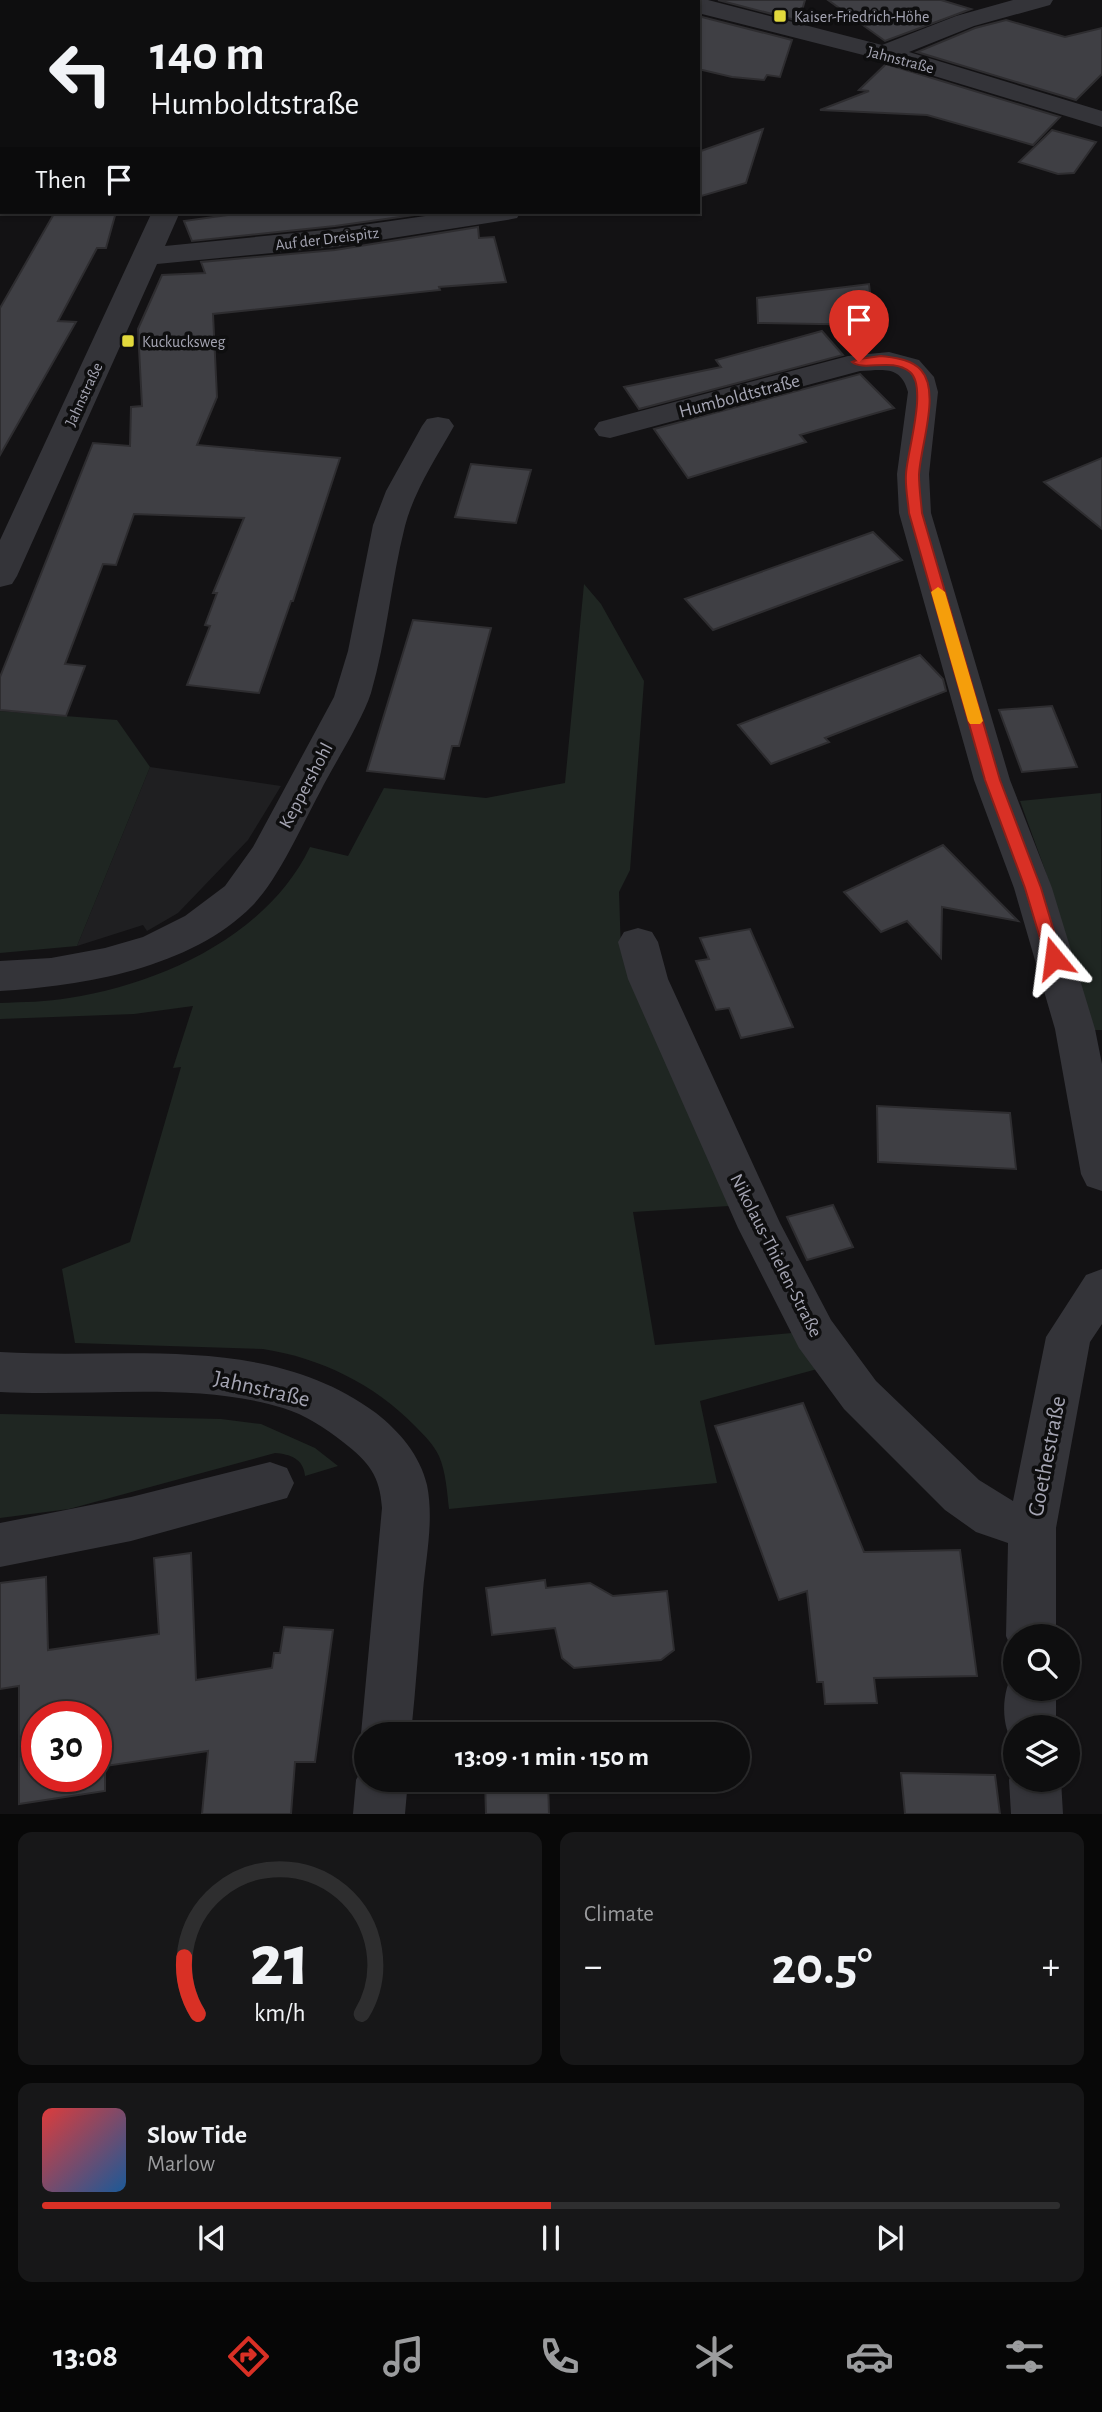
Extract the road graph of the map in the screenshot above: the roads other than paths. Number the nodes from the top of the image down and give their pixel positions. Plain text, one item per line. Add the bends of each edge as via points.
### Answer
1 (1041, 0) edge
2 (700, 6) edge
3 (884, 53) junction
4 (1102, 119) edge
5 (165, 214) edge
6 (494, 214) edge
7 (146, 256) junction
8 (438, 426) dead end
9 (610, 429) dead end
10 (3, 561) edge
11 (638, 942) dead end
12 (0, 976) edge
13 (1102, 1174) edge
14 (1102, 1288) edge
15 (0, 1372) edge
16 (270, 1483) dead end
17 (1032, 1528) junction
18 (0, 1545) edge
19 (1031, 1624) edge
20 (387, 1722) edge
21 (381, 1792) edge
22 (1036, 1792) edge
23 (379, 1814) edge
24 (1037, 1814) edge

1 - 3 street via 956,14
2 - 3 street, Jahnstraße
3 - 4 street, Jahnstraße
5 - 7 street, Jahnstraße
6 - 7 street, Auf der Dreispitz via 335,238
7 - 10 street, Jahnstraße
8 - 12 street, Keppershohl via 389,525 352,697 268,855 239,896 199,926 157,947 51,974
9 - 13 street, Humboldtstraße via 859,362 902,363 916,371 923,399 913,474 915,513 992,780 1033,888 1075,1029
11 - 17 street, Nikolaus-Thielen-Straße via 648,979 760,1228 815,1334 860,1395 962,1495 993,1517
14 - 17 street, Goethestraße via 1068,1337
15 - 20 street, Jahnstraße via 230,1377 334,1406 363,1429 390,1456 403,1485 404,1537
16 - 18 street via 131,1519
17 - 19 street, Goethestraße
21 - 23 street
22 - 24 street

